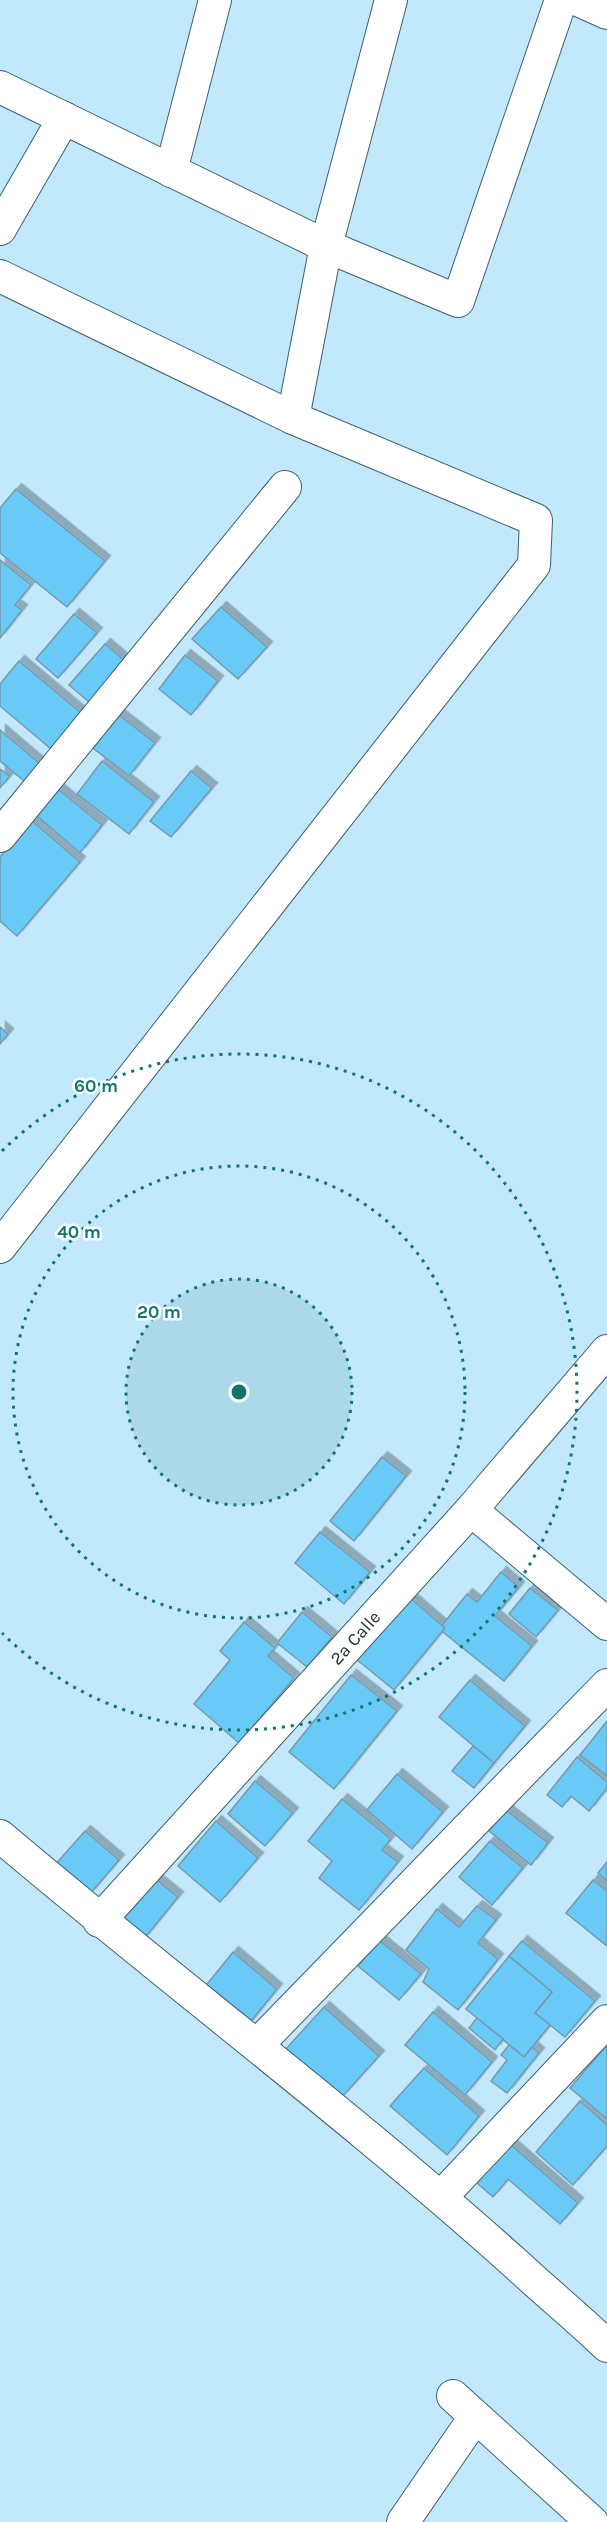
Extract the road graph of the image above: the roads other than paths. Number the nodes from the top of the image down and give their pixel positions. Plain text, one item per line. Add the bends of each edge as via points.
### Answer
1 (391, 0) edge
2 (561, 0) edge
3 (578, 0) edge
4 (209, 2) edge
5 (607, 13) edge
6 (0, 87) edge
7 (64, 118) junction
8 (171, 171) junction
9 (0, 229) edge
10 (326, 246) junction
11 (0, 276) edge
12 (293, 418) junction
13 (285, 487) dead end
14 (0, 836) edge
15 (0, 1247) edge
16 (607, 1351) edge
17 (471, 1510) junction
18 (607, 1624) edge
19 (607, 1685) edge
20 (0, 1836) edge
21 (99, 1921) junction
22 (607, 2022) edge
23 (257, 2045) junction
24 (441, 2197) junction
25 (606, 2342) edge
26 (453, 2396) dead end
27 (476, 2417) junction
28 (403, 2522) edge
29 (592, 2522) edge

1 - 10 street
2 - 10 street via 458,301
3 - 5 street
4 - 8 street
6 - 7 street
7 - 8 street
7 - 9 street
8 - 10 street
10 - 12 street
11 - 12 street
12 - 15 street via 537,520 534,565
13 - 14 street
16 - 17 street, 2a Calle
17 - 18 street
17 - 21 street, 2a Calle
19 - 23 street
20 - 21 street
21 - 23 street
22 - 24 street
23 - 24 street
24 - 25 street
26 - 27 street
27 - 28 street
27 - 29 street

